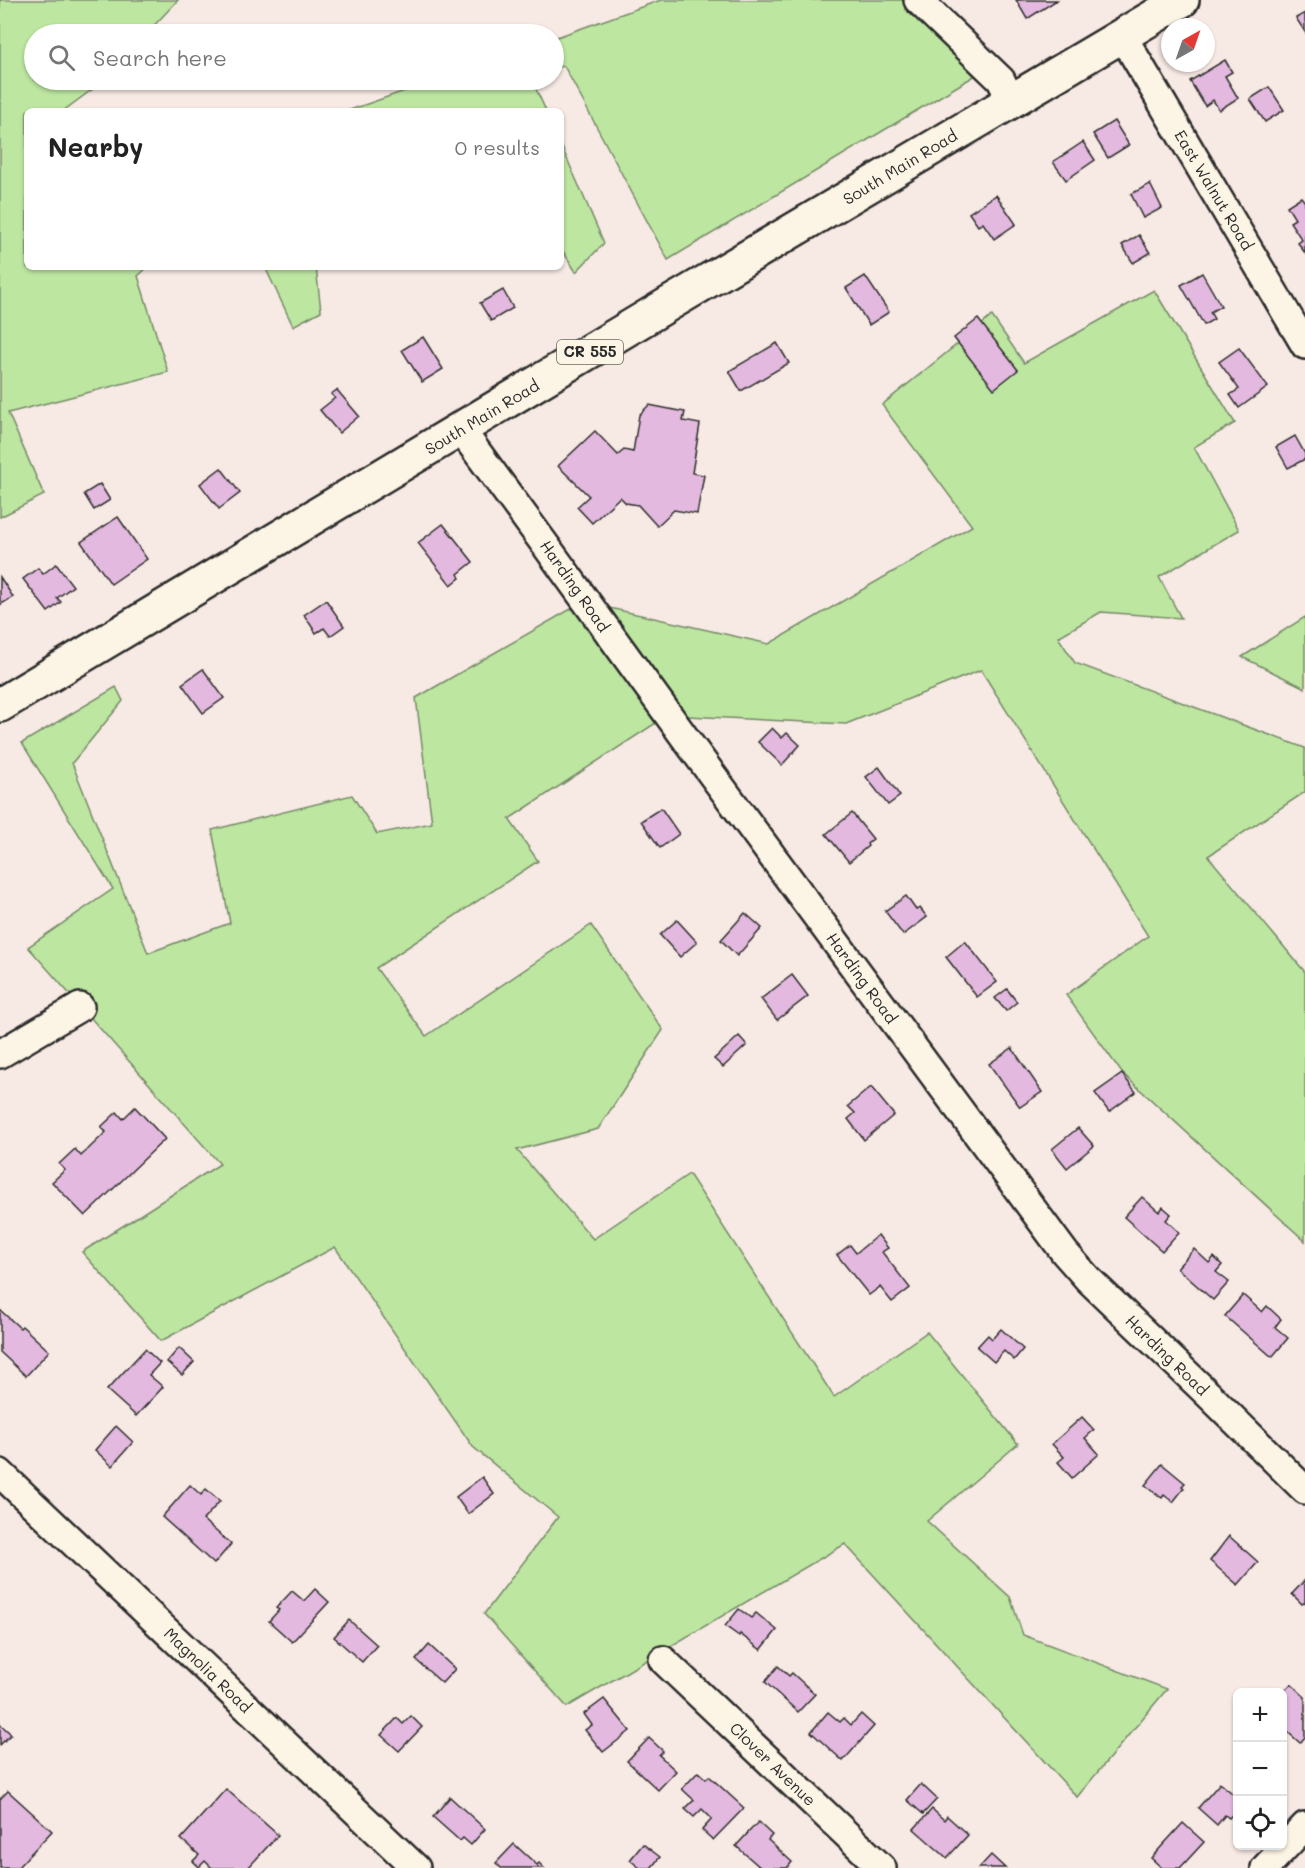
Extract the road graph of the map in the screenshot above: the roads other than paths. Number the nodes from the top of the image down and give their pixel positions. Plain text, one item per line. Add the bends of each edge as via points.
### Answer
1 (918, 0) edge
2 (1182, 0) edge
3 (1122, 35) junction
4 (1011, 101) junction
5 (1305, 345) edge
6 (461, 430) junction
7 (0, 705) edge
8 (80, 1006) dead end
9 (0, 1054) edge
10 (0, 1473) edge
11 (1305, 1490) edge
12 (663, 1660) dead end
13 (1305, 1826) edge
14 (416, 1868) edge
15 (882, 1868) edge
16 (1264, 1868) edge

1 - 4 street via 1001,80
2 - 3 main road, South Main Road / CR 555
3 - 4 main road, South Main Road / CR 555
3 - 5 street, East Walnut Road
4 - 6 main road, South Main Road / CR 555
6 - 7 main road, South Main Road / CR 555
6 - 11 street, Harding Road via 1065,1253
8 - 9 street
10 - 14 street, Magnolia Road
12 - 15 street, Clover Avenue
13 - 16 street

